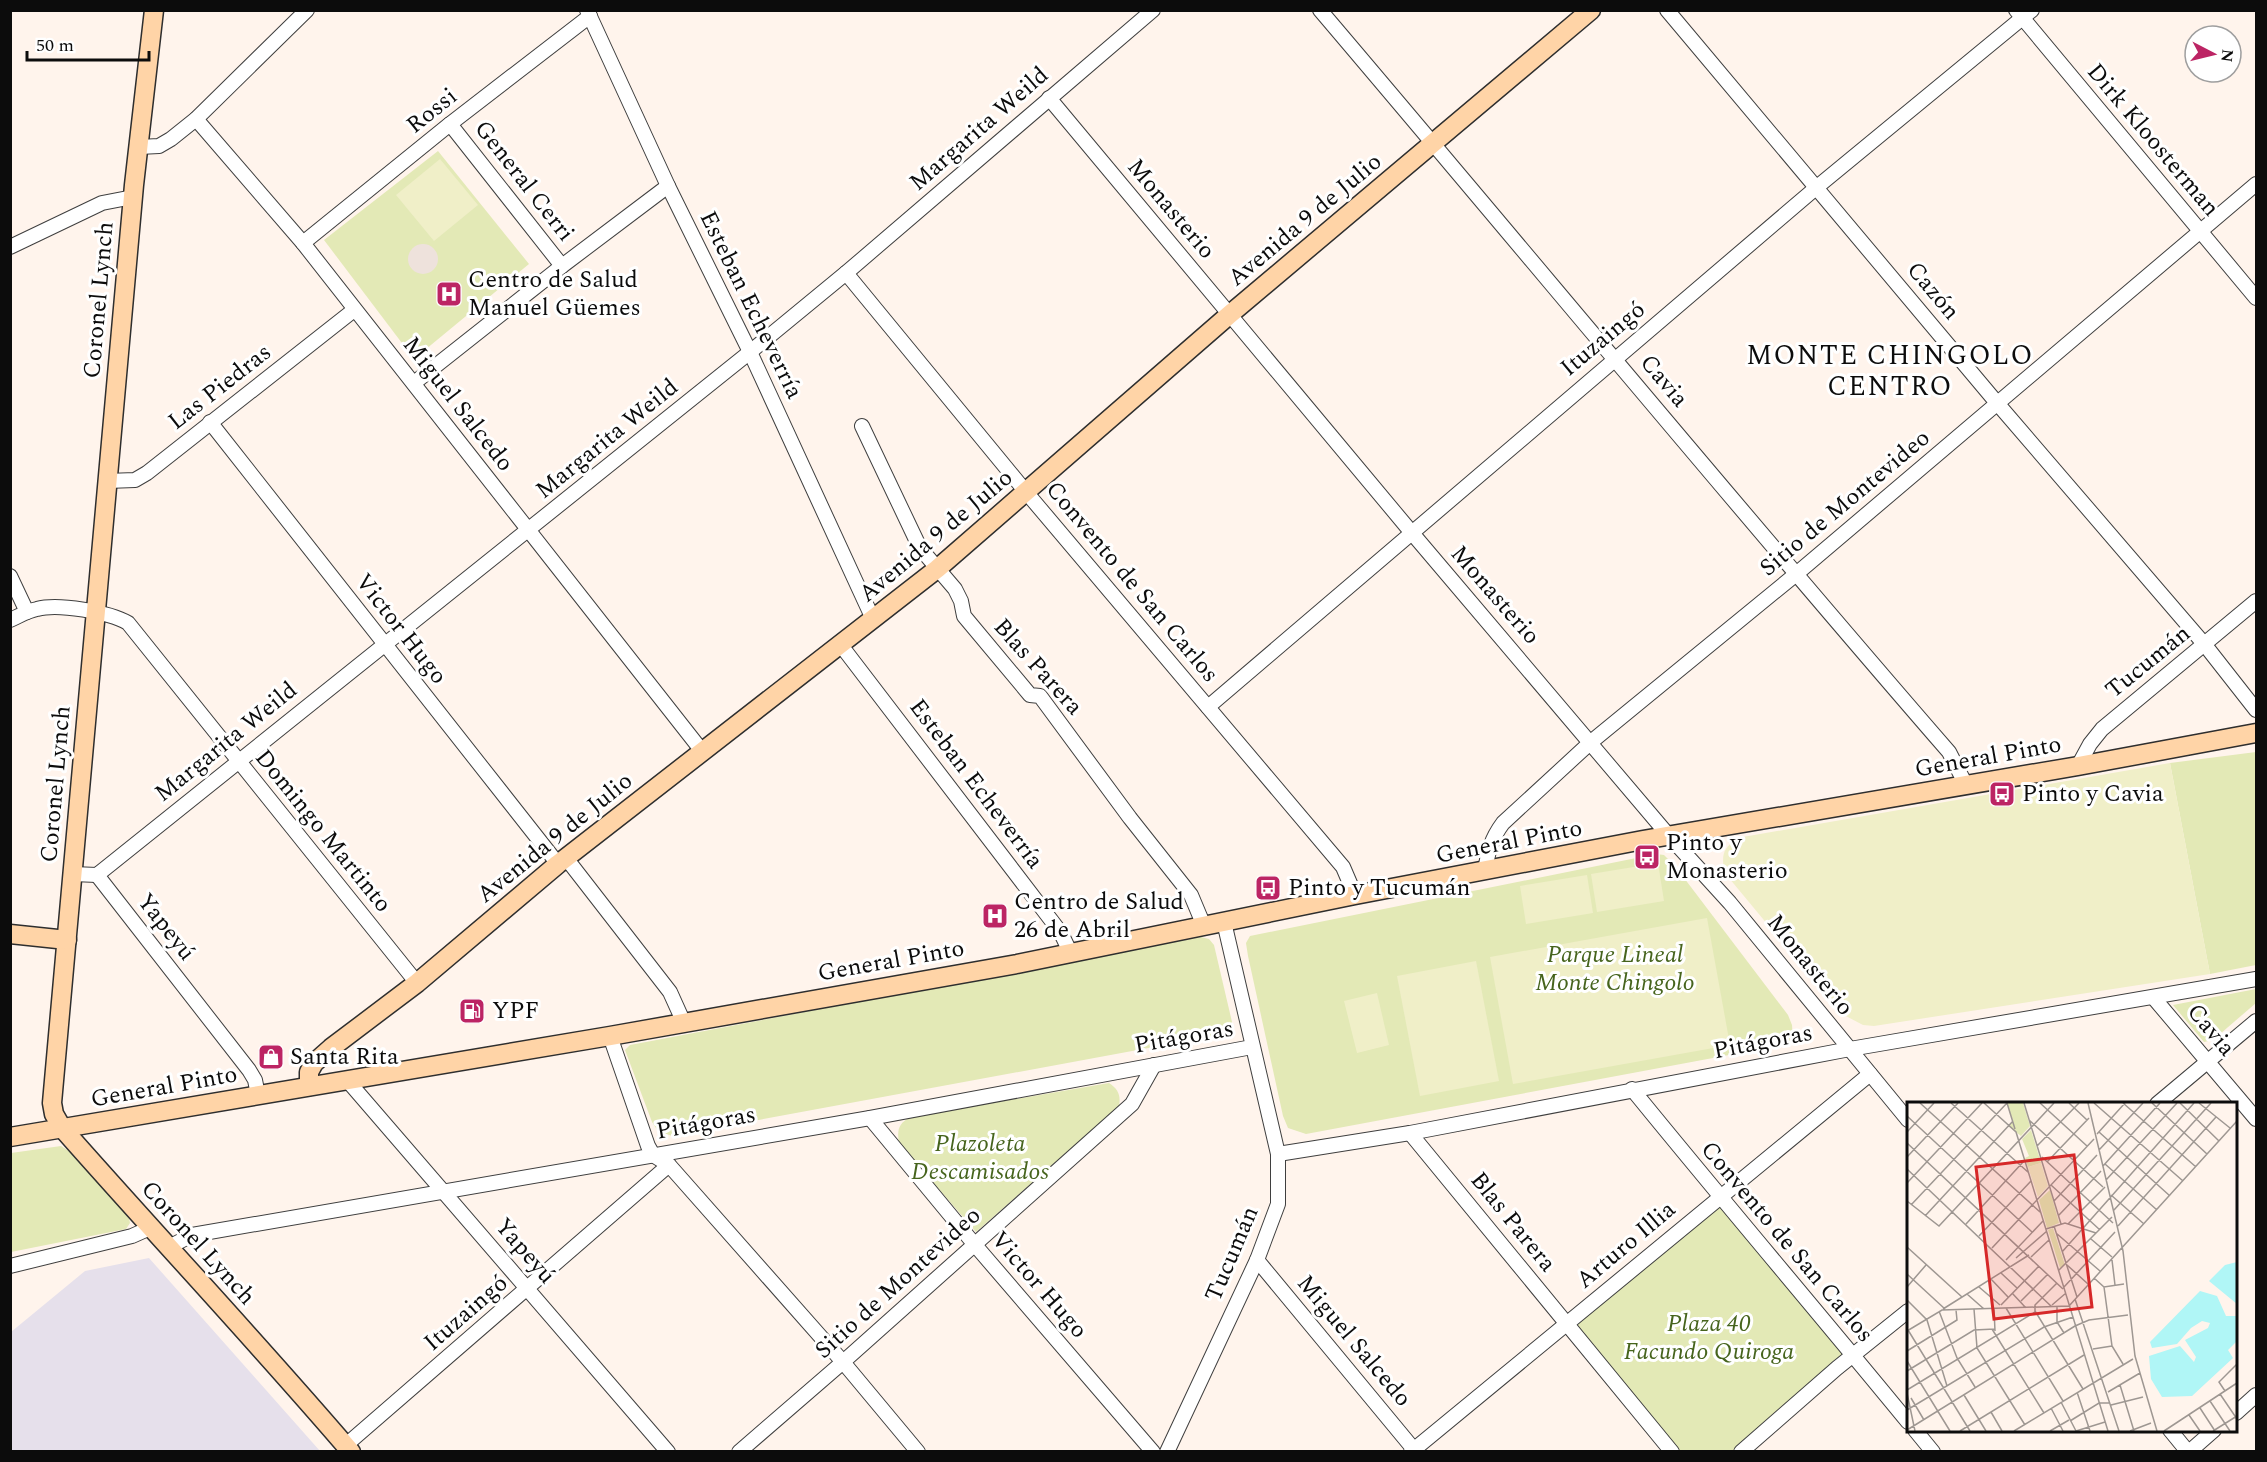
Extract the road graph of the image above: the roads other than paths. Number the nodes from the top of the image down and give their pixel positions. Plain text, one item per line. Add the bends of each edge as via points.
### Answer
1 (154, 10) edge
2 (307, 10) edge
3 (1153, 10) edge
4 (1320, 10) edge
5 (1591, 10) edge
6 (1667, 10) edge
7 (588, 13) edge
8 (2023, 13) edge
9 (1049, 98) junction
10 (196, 119) junction
11 (450, 124) junction
12 (1433, 144) junction
13 (139, 147) junction
14 (2256, 184) edge
15 (668, 186) junction
16 (1817, 187) junction
17 (133, 197) junction
18 (2200, 231) junction
19 (303, 243) junction
20 (10, 247) edge
21 (562, 266) junction
22 (846, 273) junction
23 (2256, 298) edge
24 (354, 310) junction
25 (1229, 315) junction
26 (750, 352) junction
27 (1616, 358) junction
28 (414, 383) junction
29 (1997, 403) junction
30 (210, 422) junction
31 (862, 426) dead end
32 (107, 481) junction
33 (1026, 492) junction
34 (530, 530) junction
35 (1412, 533) junction
36 (937, 569) junction
37 (1795, 575) junction
38 (10, 576) edge
39 (2256, 602) edge
40 (94, 611) junction
41 (27, 612) junction
42 (873, 619) junction
43 (10, 620) edge
44 (384, 644) junction
45 (840, 644) junction
46 (2205, 645) junction
47 (1208, 707) junction
48 (2256, 710) edge
49 (2256, 733) edge
50 (1591, 742) junction
51 (702, 751) junction
52 (237, 761) junction
53 (2078, 766) junction
54 (1966, 785) junction
55 (1669, 836) junction
56 (562, 861) junction
57 (1485, 871) junction
58 (73, 874) junction
59 (97, 875) junction
60 (1355, 895) junction
61 (1224, 922) junction
62 (1204, 926) junction
63 (10, 934) edge
64 (67, 940) junction
65 (1071, 954) junction
66 (2256, 979) edge
67 (417, 983) junction
68 (2153, 997) junction
69 (2256, 1021) edge
70 (684, 1023) junction
71 (610, 1036) junction
72 (1252, 1047) junction
73 (1850, 1049) junction
74 (2208, 1061) junction
75 (1154, 1065) junction
76 (1870, 1074) junction
77 (347, 1080) junction
78 (309, 1086) junction
79 (1632, 1089) junction
80 (258, 1095) junction
81 (2159, 1102) edge
82 (870, 1118) junction
83 (1907, 1119) edge
84 (2256, 1119) edge
85 (62, 1128) junction
86 (1410, 1132) junction
87 (10, 1137) edge
88 (1278, 1154) junction
89 (653, 1155) junction
90 (669, 1165) junction
91 (444, 1192) junction
92 (1719, 1197) junction
93 (150, 1228) junction
94 (975, 1245) junction
95 (169, 1247) junction
96 (1257, 1260) junction
97 (10, 1266) edge
98 (528, 1289) junction
99 (1907, 1312) edge
100 (1567, 1324) junction
101 (1854, 1356) junction
102 (843, 1362) junction
103 (2256, 1395) edge
104 (2237, 1411) edge
105 (1907, 1421) edge
106 (1916, 1432) edge
107 (2171, 1432) edge
108 (2213, 1432) edge
109 (349, 1448) edge
110 (1414, 1451) edge
111 (668, 1452) edge
112 (739, 1452) edge
113 (918, 1452) edge
114 (1153, 1452) edge
115 (1167, 1452) edge
116 (1672, 1452) edge
117 (1741, 1452) edge
118 (1933, 1452) edge
119 (2189, 1452) edge

1 - 13 street, Coronel Lynch
2 - 10 street
3 - 9 street, Margarita Weild
4 - 12 street, Cavia
5 - 12 street, Avenida 9 de Julio
6 - 16 street, Cazón
7 - 11 street, Rossi
7 - 15 street, Esteban Echeverría
8 - 16 street, Ituzaingó
8 - 18 street, Dirk Kloosterman
9 - 22 street, Margarita Weild
9 - 25 street, Monasterio
10 - 13 street via 159,146
10 - 19 street, Miguel Salcedo
11 - 19 street, Rossi
11 - 21 street, General Cerri
12 - 25 street, Avenida 9 de Julio
12 - 27 street, Cavia
13 - 17 street, Coronel Lynch
14 - 18 street, Sitio de Montevideo
15 - 21 street
15 - 26 street, Esteban Echeverría
16 - 27 street, Ituzaingó
16 - 29 street, Cazón
17 - 20 street via 102,203
17 - 32 street, Coronel Lynch
18 - 23 street, Dirk Kloosterman
18 - 29 street, Sitio de Montevideo
19 - 24 street, Miguel Salcedo
21 - 28 street
22 - 26 street, Margarita Weild
22 - 33 street, Convento de San Carlos
24 - 28 street, Miguel Salcedo
24 - 30 street, Las Piedras
25 - 33 street, Avenida 9 de Julio
25 - 35 street, Monasterio
26 - 34 street, Margarita Weild
26 - 42 street, Esteban Echeverría
27 - 35 street, Ituzaingó
27 - 37 street, Cavia
28 - 34 street, Miguel Salcedo
29 - 37 street, Sitio de Montevideo
29 - 46 street, Cazón
30 - 32 street, Las Piedras via 141,477
30 - 44 street, Victor Hugo
31 - 36 street, Blas Parera via 920,548
32 - 40 street, Coronel Lynch
33 - 36 street, Avenida 9 de Julio
33 - 47 street, Convento de San Carlos
34 - 44 street, Margarita Weild
34 - 51 street, Miguel Salcedo
35 - 47 street, Ituzaingó
35 - 50 street, Monasterio
36 - 42 street, Avenida 9 de Julio
36 - 62 street, Blas Parera via 955,589 964,616 1030,695 1040,696 1191,895
37 - 50 street, Sitio de Montevideo
37 - 54 street, Cavia via 1949,753
38 - 41 street
39 - 46 street, Tucumán
40 - 41 street, Domingo Martinto via 47,608
40 - 52 street, Domingo Martinto via 128,623
40 - 58 street, Coronel Lynch
41 - 43 street, Domingo Martinto
42 - 45 street, Avenida 9 de Julio
44 - 52 street, Margarita Weild
44 - 56 street, Victor Hugo
45 - 51 street, Avenida 9 de Julio
45 - 65 street, Esteban Echeverría via 1061,933
46 - 48 street, Cazón
46 - 53 street, Tucumán via 2102,729
47 - 60 street, Convento de San Carlos via 1343,867
49 - 53 street, General Pinto
50 - 55 street, Monasterio
50 - 57 street, Sitio de Montevideo via 1503,823 1488,847
51 - 56 street, Avenida 9 de Julio
52 - 59 street, Margarita Weild
52 - 67 street, Domingo Martinto
53 - 54 street, General Pinto
54 - 55 street, General Pinto
55 - 57 street, General Pinto
55 - 73 street, Monasterio via 1730,903
56 - 67 street, Avenida 9 de Julio
56 - 70 street, Victor Hugo via 670,992
57 - 60 street, General Pinto
58 - 59 street
58 - 64 street, Coronel Lynch
59 - 80 street, Yapeyú via 249,1070
60 - 61 street, General Pinto
61 - 62 street, General Pinto
61 - 72 street, Tucumán
62 - 65 street, General Pinto
63 - 64 street
64 - 85 street, Coronel Lynch via 52,1103
65 - 70 street, General Pinto
66 - 68 street, Pitágoras
67 - 78 street, Avenida 9 de Julio via 314,1063
68 - 73 street, Pitágoras
68 - 74 street, Cavia
69 - 74 street
70 - 71 street, General Pinto
71 - 77 street, General Pinto
71 - 89 street
72 - 75 street, Pitágoras
72 - 88 street, Tucumán
73 - 76 street, Monasterio
73 - 79 street, Pitágoras
74 - 81 street
74 - 84 street, Cavia
75 - 82 street, Pitágoras
75 - 94 street, Sitio de Montevideo via 1132,1104
76 - 83 street, Monasterio
76 - 92 street, Arturo Illia
77 - 78 street, General Pinto
77 - 91 street, Yapeyú
78 - 80 street, General Pinto
79 - 86 street, Pitágoras
79 - 92 street, Convento de San Carlos
80 - 85 street, General Pinto
82 - 89 street, Pitágoras
82 - 94 street, Victor Hugo
85 - 87 street, General Pinto
85 - 93 street, Coronel Lynch
86 - 88 street, Pitágoras
86 - 100 street, Blas Parera
88 - 96 street, Tucumán via 1278,1204
89 - 90 street
89 - 91 street, Pitágoras
90 - 98 street, Ituzaingó
90 - 102 street
91 - 95 street, Pitágoras via 192,1235
91 - 98 street, Yapeyú
92 - 100 street, Arturo Illia
92 - 101 street, Convento de San Carlos
93 - 95 street, Coronel Lynch
93 - 97 street via 132,1236
94 - 102 street, Sitio de Montevideo
94 - 114 street, Victor Hugo
95 - 109 street, Coronel Lynch
96 - 110 street, Miguel Salcedo
96 - 115 street, Tucumán
98 - 109 street, Ituzaingó
98 - 111 street, Yapeyú
99 - 101 street
100 - 110 street, Arturo Illia
100 - 116 street, Blas Parera
101 - 105 street, Convento de San Carlos
101 - 117 street
102 - 112 street, Sitio de Montevideo
102 - 113 street
103 - 104 street
106 - 118 street
107 - 119 street
108 - 119 street

